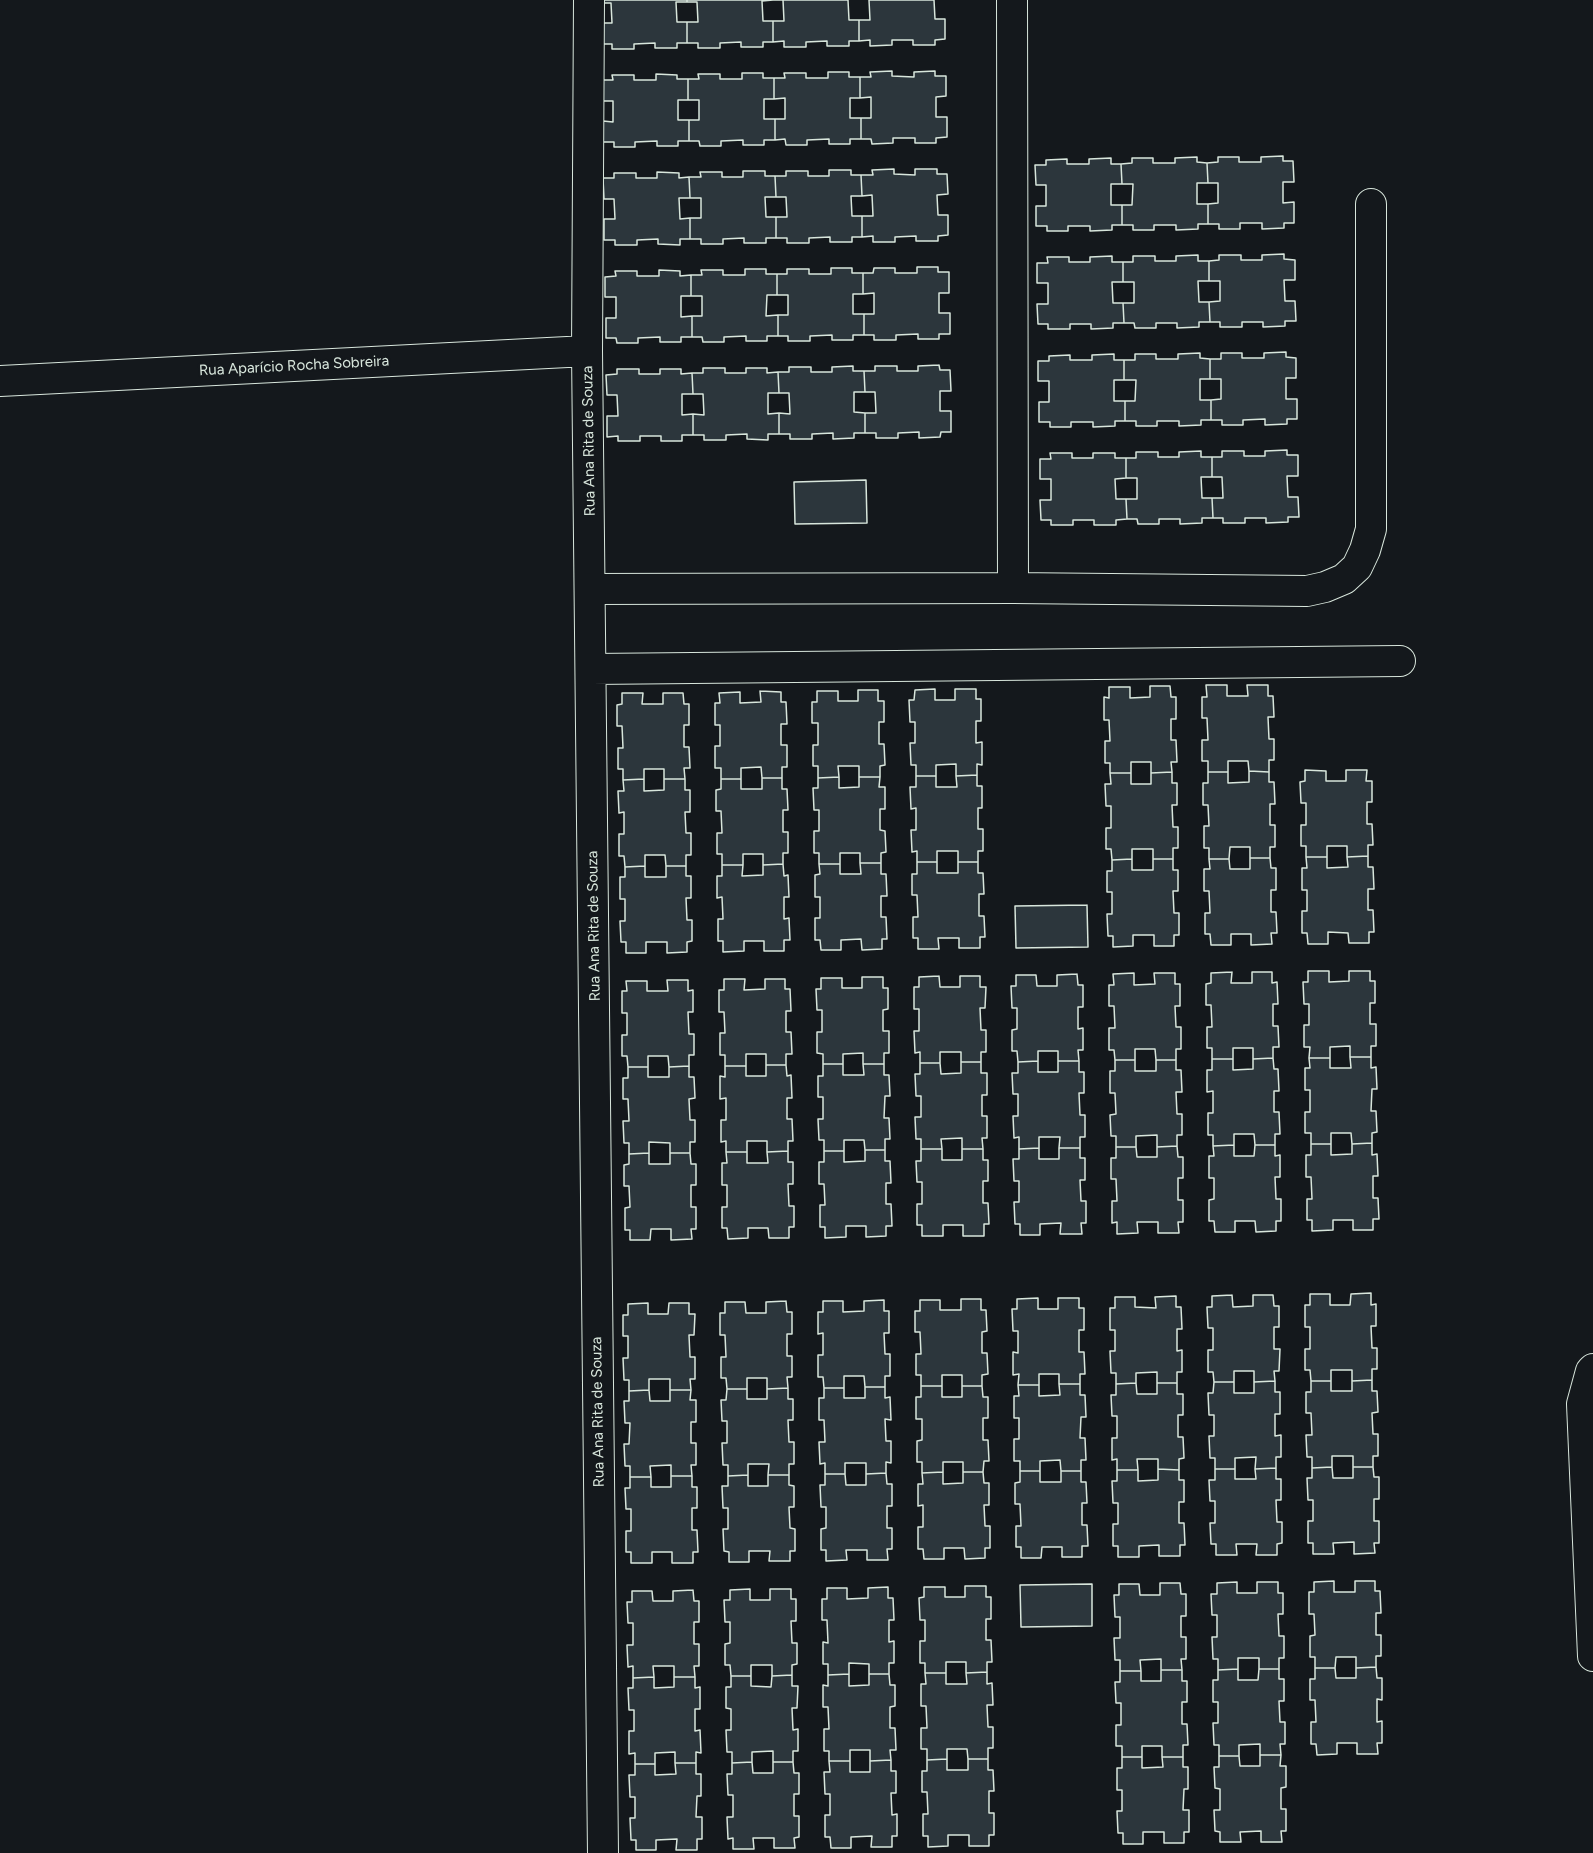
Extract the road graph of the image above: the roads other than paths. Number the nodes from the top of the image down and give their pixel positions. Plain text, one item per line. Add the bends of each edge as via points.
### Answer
1 (589, 0) edge
2 (1012, 1) edge
3 (1371, 204) dead end
4 (588, 351) junction
5 (0, 381) edge
6 (1013, 588) junction
7 (591, 589) junction
8 (1400, 661) dead end
9 (592, 669) junction
10 (1593, 1369) edge
11 (1593, 1656) edge
12 (603, 1853) edge

1 - 4 street, Rua Ana Rita de Souza
2 - 6 street
3 - 6 street via 1371,529 1357,567 1344,579 1307,591
4 - 5 street, Rua Aparício Rocha Sobreira
4 - 7 street, Rua Ana Rita de Souza
6 - 7 street
7 - 9 street, Rua Ana Rita de Souza
8 - 9 street
9 - 12 street, Rua Ana Rita de Souza
10 - 11 street via 1582,1404

